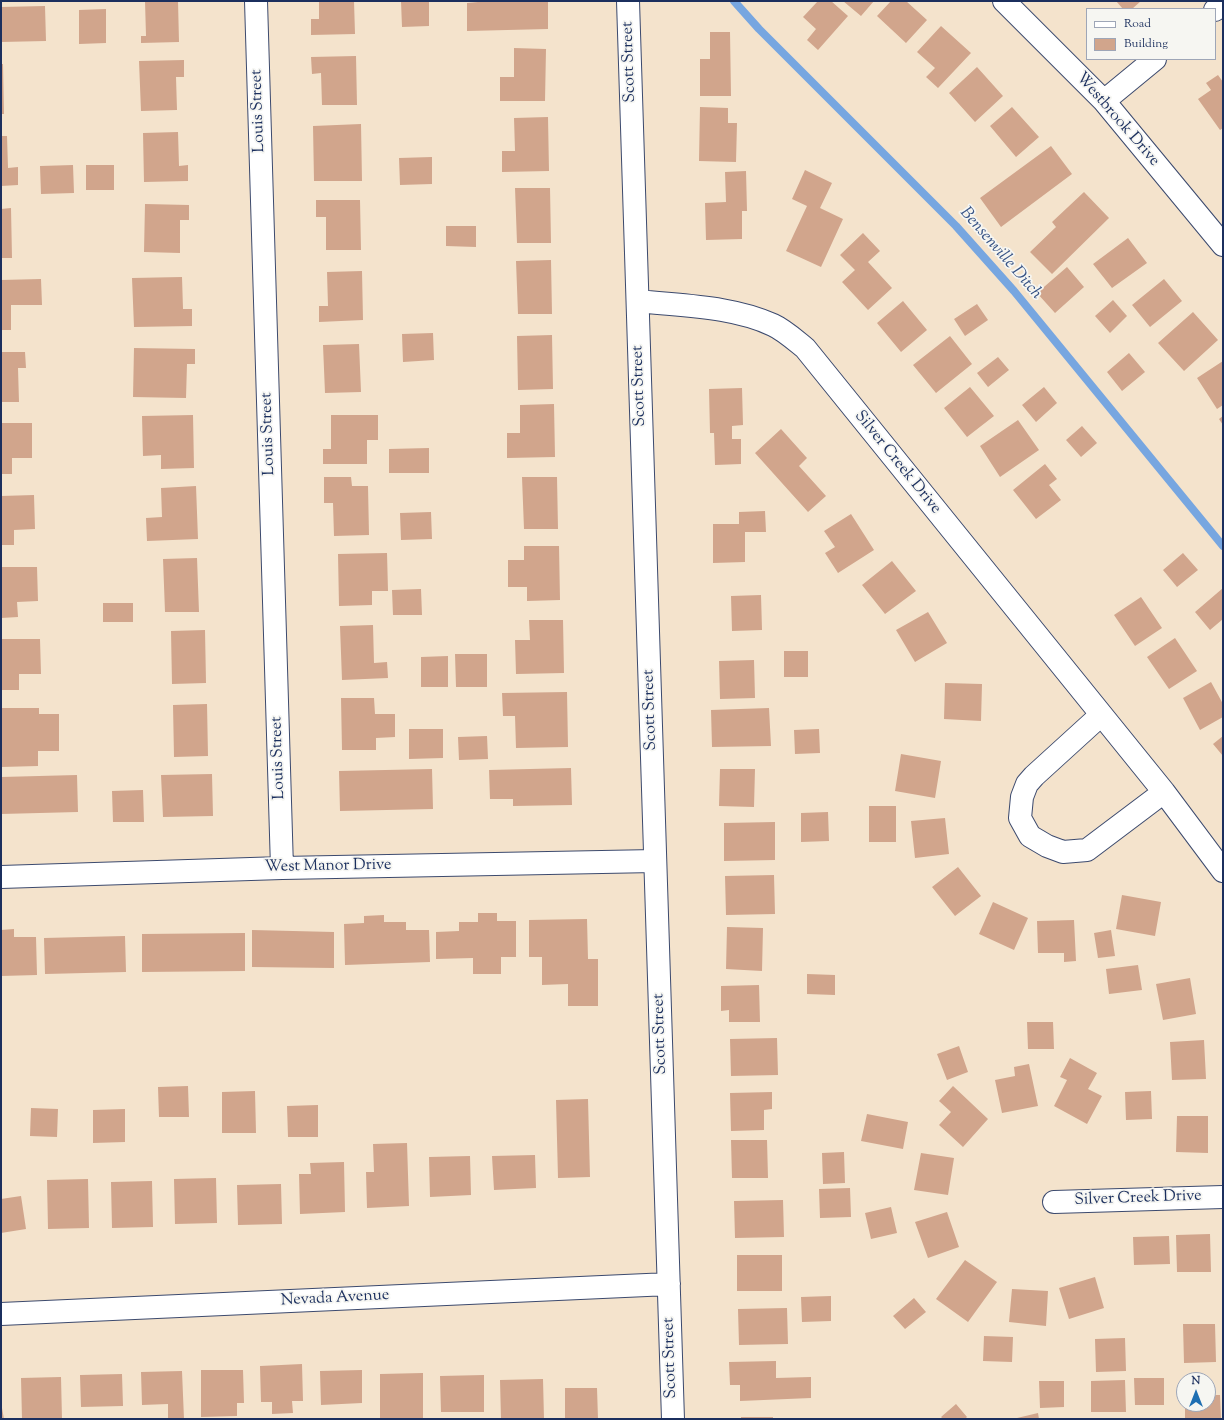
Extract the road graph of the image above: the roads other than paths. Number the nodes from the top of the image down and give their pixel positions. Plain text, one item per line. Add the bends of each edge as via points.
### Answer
1 (256, 1) edge
2 (628, 1) edge
3 (1004, 1) edge
4 (1154, 60) edge
5 (1104, 101) junction
6 (1223, 246) edge
7 (638, 302) junction
8 (1101, 716) junction
9 (1164, 792) junction
10 (655, 861) junction
11 (282, 868) junction
12 (1223, 870) edge
13 (1, 877) edge
14 (1223, 1197) edge
15 (1054, 1202) dead end
16 (669, 1284) junction
17 (1, 1314) edge
18 (673, 1419) edge

1 - 11 street, Louis Street
2 - 7 street, Scott Street
3 - 5 street, Westbrook Drive
4 - 5 street
5 - 6 street, Westbrook Drive
7 - 8 street, Silver Creek Drive via 742,314 774,325 805,348
7 - 10 street, Scott Street
8 - 9 street, Silver Creek Drive
8 - 9 street via 1028,784 1022,797 1020,818 1030,836 1063,852 1088,850
9 - 12 street, Silver Creek Drive
10 - 11 street, West Manor Drive
10 - 16 street, Scott Street
11 - 13 street, West Manor Drive
14 - 15 street, Silver Creek Drive
16 - 17 street, Nevada Avenue
16 - 18 street, Scott Street

